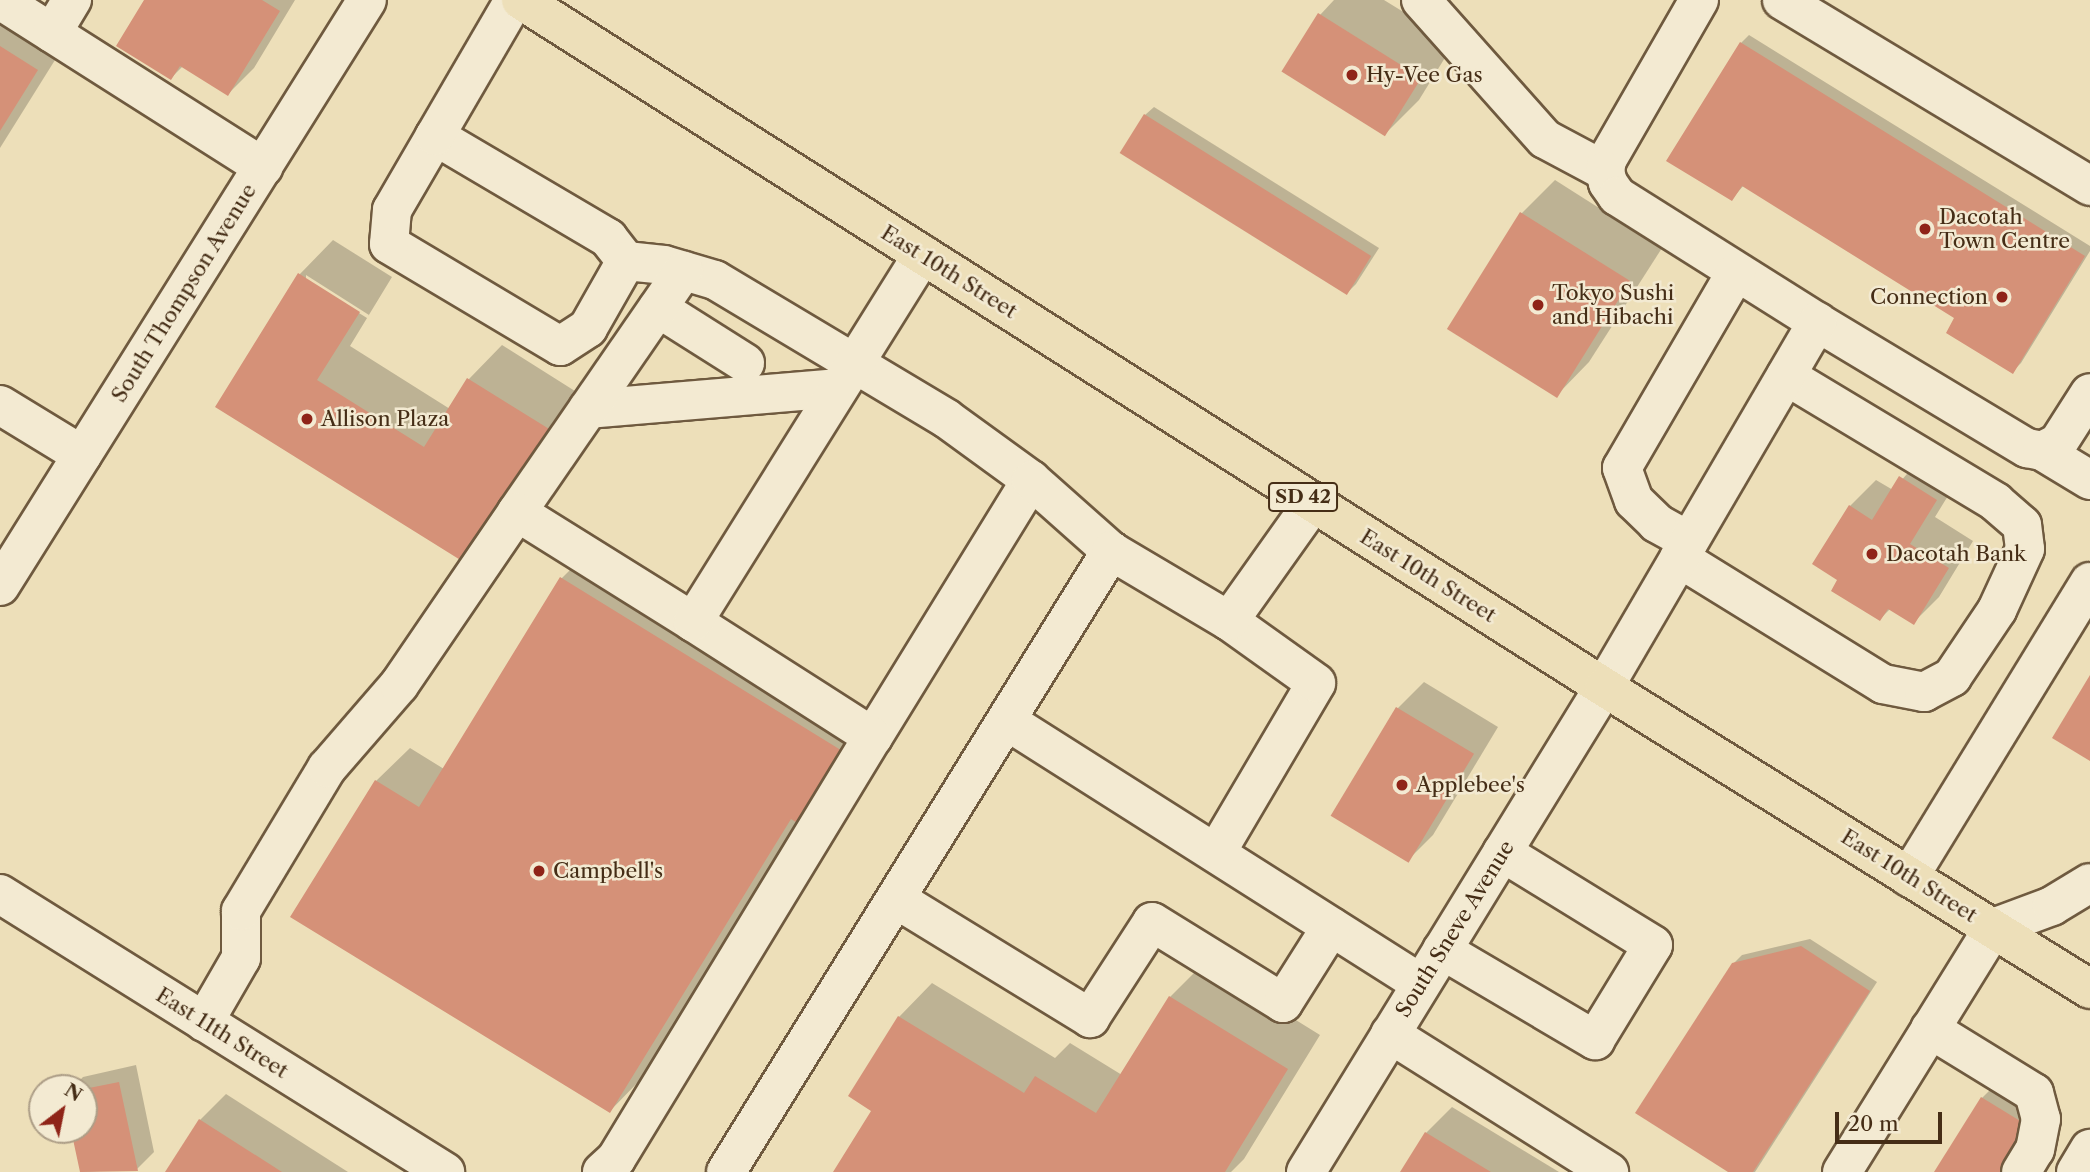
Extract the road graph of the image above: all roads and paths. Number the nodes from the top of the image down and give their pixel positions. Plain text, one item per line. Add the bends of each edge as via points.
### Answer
1 (1, 0) edge
2 (72, 0) edge
3 (368, 0) edge
4 (514, 0) edge
5 (521, 0) edge
6 (1421, 0) edge
7 (1699, 0) edge
8 (1782, 0) edge
9 (52, 33) junction
10 (435, 136) junction
11 (263, 167) junction
12 (1605, 172) junction
13 (2090, 186) edge
14 (922, 255) junction
15 (626, 261) junction
16 (683, 271) junction
17 (1736, 272) junction
18 (657, 308) junction
19 (1817, 322) junction
20 (745, 363) dead end
21 (846, 375) junction
22 (1786, 376) junction
23 (2090, 393) edge
24 (0, 405) edge
25 (587, 409) junction
26 (2042, 450) junction
27 (82, 455) junction
28 (1031, 480) junction
29 (2090, 480) edge
30 (1313, 503) junction
31 (517, 512) junction
32 (1684, 549) junction
33 (1111, 551) junction
34 (2090, 582) edge
35 (0, 586) edge
36 (1229, 621) junction
37 (693, 622) junction
38 (1604, 687) junction
39 (1007, 721) junction
40 (873, 737) junction
41 (1502, 852) junction
42 (1216, 853) junction
43 (1909, 877) junction
44 (2090, 883) edge
45 (0, 894) edge
46 (896, 899) junction
47 (1331, 927) junction
48 (1993, 928) junction
49 (1443, 950) junction
50 (1421, 984) junction
51 (2090, 989) edge
52 (204, 1022) junction
53 (1930, 1029) junction
54 (1390, 1034) junction
55 (2090, 1149) edge
56 (393, 1159) edge
57 (445, 1172) edge
58 (602, 1172) edge
59 (726, 1172) edge
60 (1306, 1172) edge
61 (1609, 1172) edge
62 (1842, 1172) edge
63 (2021, 1172) edge
64 (2076, 1172) edge

1 - 9 street
2 - 9 street
3 - 11 street, South Thompson Avenue
4 - 10 street
5 - 14 main road, East 10th Street / SD 42
6 - 12 street via 1545,139
7 - 12 street via 1607,160
8 - 13 street
9 - 11 street
10 - 15 street via 608,238
10 - 15 street via 392,210 389,244 559,346 588,328
11 - 27 street, South Thompson Avenue
12 - 17 street via 1617,197
14 - 21 street
14 - 30 main road, East 10th Street / SD 42
15 - 16 street
16 - 18 street
16 - 21 street via 715,280
17 - 19 street
17 - 32 street via 1622,468 1634,501
18 - 20 street
18 - 25 street
19 - 22 street, South Sneve Avenue
19 - 26 street via 2027,448
21 - 25 street
21 - 28 street via 947,419
21 - 37 street
22 - 32 street, South Sneve Avenue
22 - 32 street via 1996,502 2022,525 2025,549 1997,610 1952,677 1924,692 1883,684
23 - 26 street via 2064,436
24 - 27 street
25 - 31 street
26 - 29 street
27 - 35 street, South Thompson Avenue
28 - 33 street
28 - 40 street
30 - 36 street
30 - 38 main road, East 10th Street / SD 42
31 - 37 street
31 - 52 street via 399,685 327,768 241,911 241,958
32 - 38 street, South Sneve Avenue
33 - 36 street
33 - 39 street
34 - 43 street
36 - 42 street via 1316,683
37 - 40 street
38 - 41 street, South Sneve Avenue
38 - 43 main road, East 10th Street / SD 42
39 - 42 street
39 - 46 street
40 - 58 street via 617,1158
41 - 49 street, South Sneve Avenue
41 - 49 street via 1653,945 1595,1040
42 - 47 street
43 - 48 main road, East 10th Street / SD 42
44 - 48 street via 2052,906
45 - 52 street, East 11th Street
46 - 47 street via 1090,1018 1152,922 1283,1003
46 - 59 street
47 - 50 street
48 - 51 main road, East 10th Street / SD 42
48 - 53 street
49 - 50 street, South Sneve Avenue
50 - 54 street, South Sneve Avenue
52 - 56 street, East 11th Street
53 - 62 street
53 - 63 street via 2034,1093 2041,1119 2035,1149
54 - 60 street, South Sneve Avenue
54 - 61 street
55 - 64 street
56 - 57 street, East 11th Street

